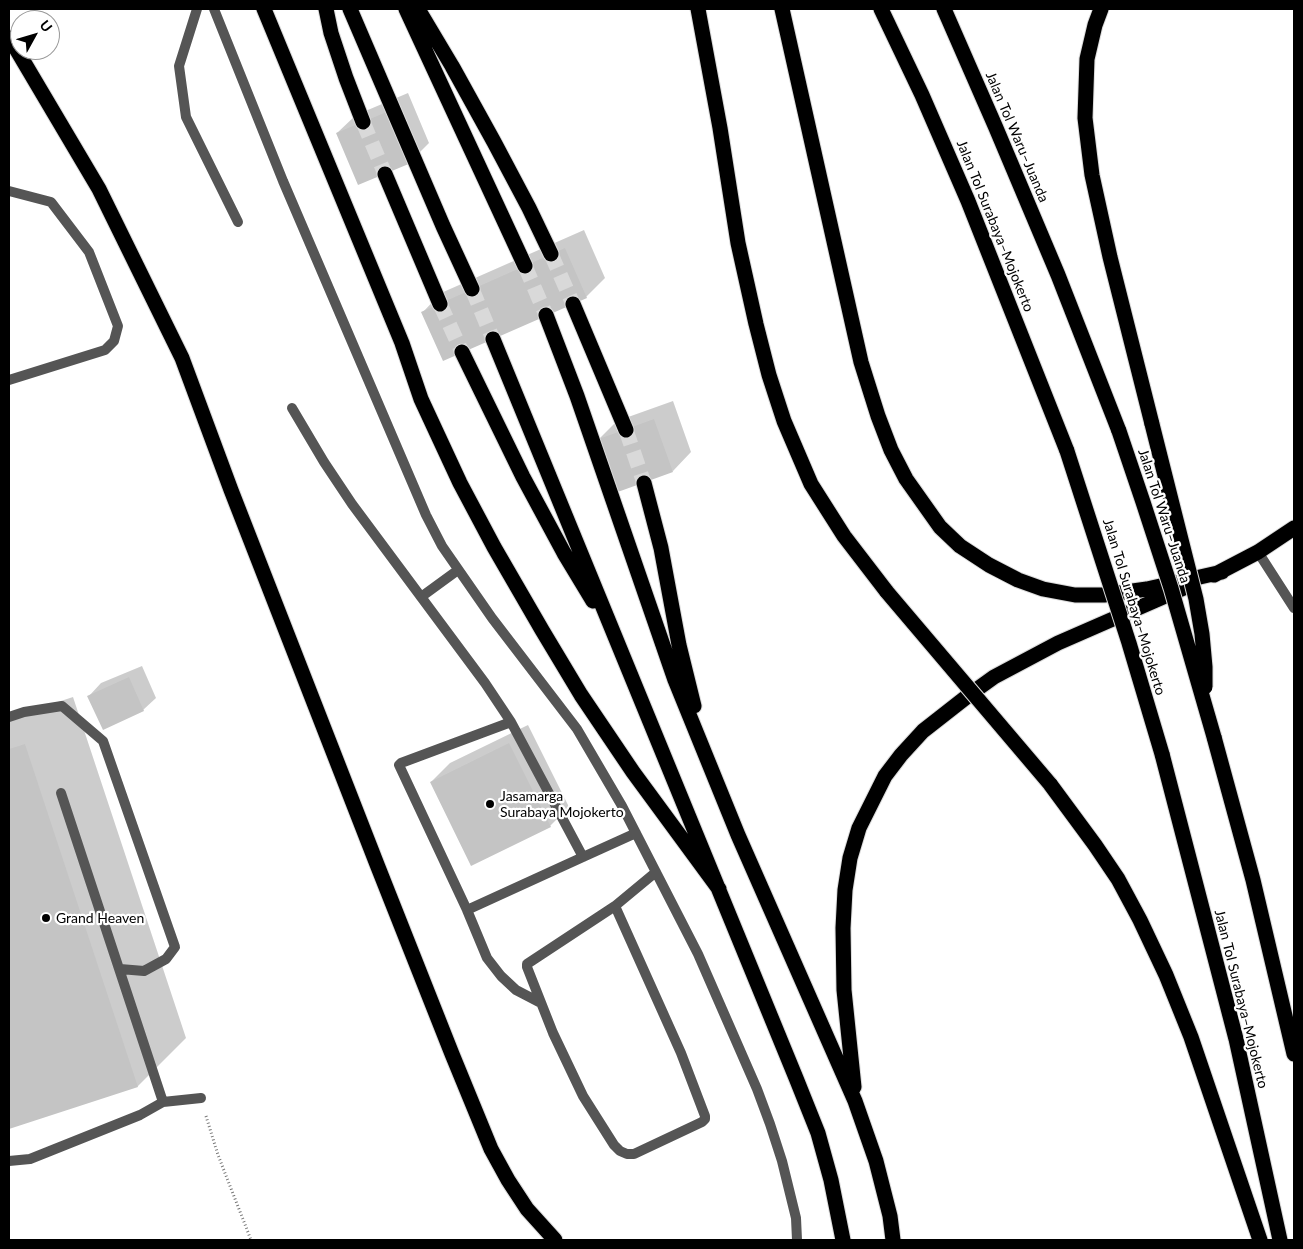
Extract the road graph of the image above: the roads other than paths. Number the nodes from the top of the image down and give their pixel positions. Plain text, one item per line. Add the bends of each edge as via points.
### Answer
1 (197, 9) edge
2 (214, 9) edge
3 (264, 9) edge
4 (326, 9) edge
5 (350, 9) edge
6 (406, 9) edge
7 (418, 9) edge
8 (698, 9) edge
9 (782, 9) edge
10 (881, 9) edge
11 (944, 9) edge
12 (1101, 9) edge
13 (9, 38) edge
14 (363, 122) tunnel mouth
15 (385, 174) tunnel mouth
16 (9, 191) edge
17 (238, 222) dead end
18 (551, 254) tunnel mouth
19 (525, 266) tunnel mouth
20 (472, 289) tunnel mouth
21 (440, 304) tunnel mouth
22 (573, 304) tunnel mouth
23 (546, 316) tunnel mouth
24 (493, 339) tunnel mouth
25 (462, 352) tunnel mouth
26 (9, 380) edge
27 (292, 408) dead end
28 (626, 430) tunnel mouth
29 (644, 482) tunnel mouth
30 (1294, 528) edge
31 (1258, 552) junction
32 (458, 570) junction
33 (1222, 572) junction
34 (421, 598) junction
35 (1294, 608) edge
36 (619, 646) junction
37 (1204, 704) junction
38 (9, 717) edge
39 (511, 722) junction
40 (711, 767) junction
41 (61, 793) dead end
42 (636, 833) junction
43 (583, 857) junction
44 (656, 872) junction
45 (719, 890) junction
46 (615, 906) junction
47 (467, 910) junction
48 (120, 969) junction
49 (541, 1003) junction
50 (1294, 1054) edge
51 (201, 1098) road end
52 (855, 1100) junction
53 (163, 1102) junction
54 (9, 1161) edge
55 (842, 1238) edge
56 (555, 1240) edge
57 (798, 1240) edge
58 (893, 1240) edge
59 (1260, 1240) edge
60 (1280, 1240) edge

1 - 17 lane via 179,66 186,118
2 - 32 lane via 283,181 418,497
3 - 45 highway via 402,344 421,399 460,482 499,556 581,695
4 - 14 highway via 331,33
5 - 20 highway
6 - 19 highway
7 - 18 highway via 494,142
8 - 59 highway, bridge via 738,242 758,333 784,421 811,484 844,536 887,592 1050,784 1118,879 1166,975 1192,1037
9 - 33 highway via 861,362 891,450 922,504 960,546 996,569 1043,589 1075,595 1104,595
10 - 60 highway, Jalan Tol Surabaya–Mojokerto, bridge via 968,201 1067,451 1162,754 1236,1039
11 - 37 highway, Jalan Tol Waru–Juanda, bridge via 1058,275 1119,431 1171,588
12 - 37 highway, bridge via 1087,59 1085,118 1092,175 1196,599 1205,667
13 - 56 highway via 99,189 182,358 374,858 491,1149 527,1209
15 - 21 highway
16 - 26 lane via 51,202 89,252 118,326 114,342 104,350
22 - 28 highway
23 - 40 highway via 675,680
24 - 36 highway
25 - 36 highway via 523,477
27 - 34 lane via 352,504
29 - 40 highway via 661,548 685,672
30 - 31 highway
31 - 33 highway
31 - 35 lane
32 - 34 lane
32 - 42 lane via 576,729
33 - 52 highway via 1058,643 994,677 923,731 885,776 859,828 850,858 846,890 844,990
34 - 39 lane
36 - 45 highway
37 - 50 highway, Jalan Tol Waru–Juanda, bridge via 1253,880
38 - 48 lane via 62,706 103,741 175,947 166,959 144,971
39 - 43 lane
39 - 47 lane via 399,765
40 - 52 highway
41 - 48 lane
42 - 43 lane
42 - 44 lane
43 - 47 lane
44 - 46 lane
44 - 57 lane via 698,954 757,1089 782,1161
45 - 55 highway via 818,1133
46 - 49 lane via 527,964
46 - 49 lane via 681,1053 705,1119 634,1154 620,1151 583,1096
47 - 49 lane via 488,958 501,976 516,990
48 - 53 lane
51 - 53 lane
52 - 58 highway via 876,1161
53 - 54 lane via 30,1159

